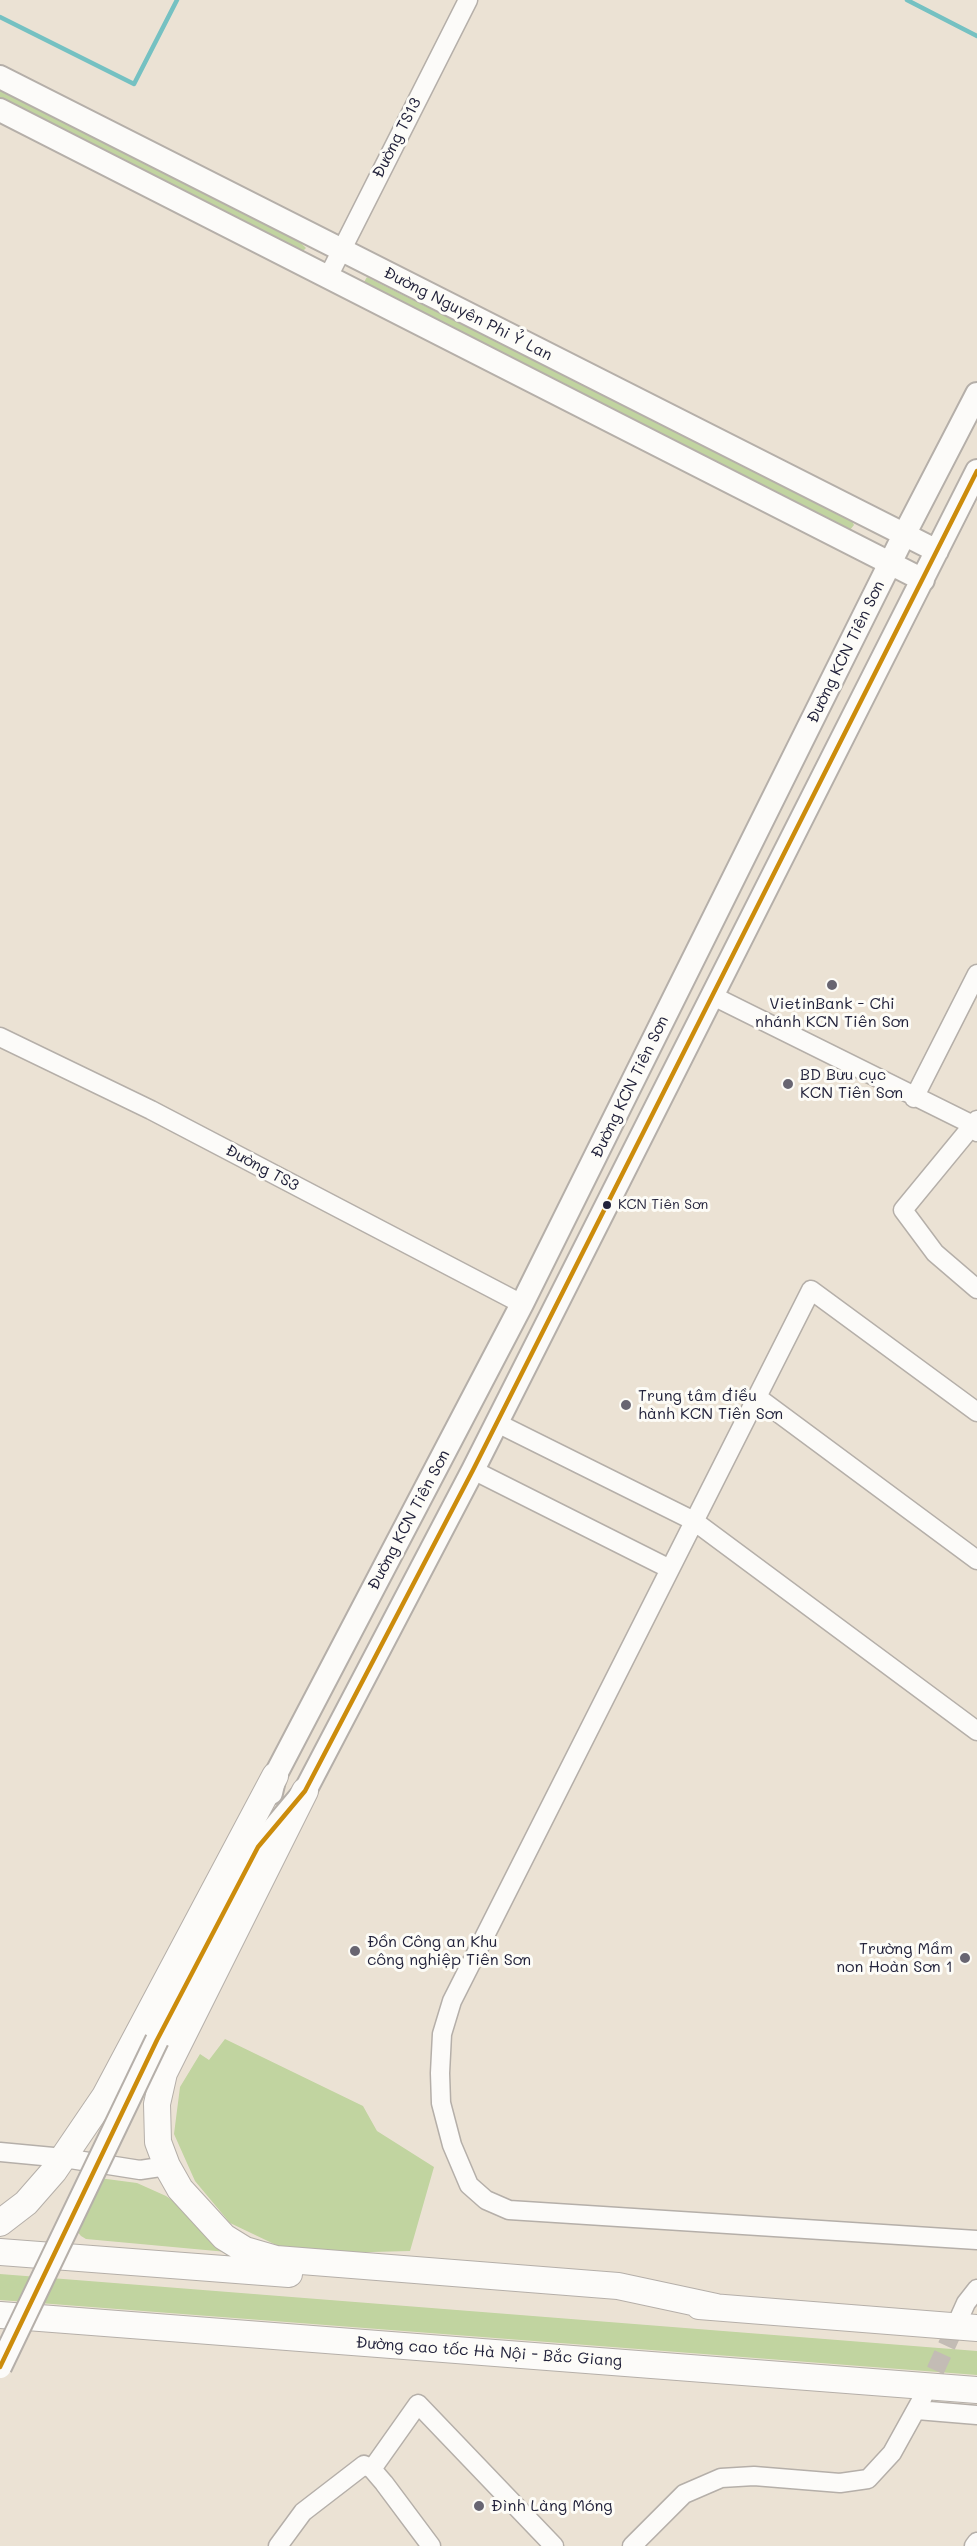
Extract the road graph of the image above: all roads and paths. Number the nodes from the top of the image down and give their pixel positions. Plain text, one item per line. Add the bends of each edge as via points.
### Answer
1 (468, 0) edge
2 (0, 77) edge
3 (0, 110) edge
4 (341, 250) junction
5 (328, 277) junction
6 (977, 394) edge
7 (977, 471) edge
8 (904, 535) junction
9 (937, 551) junction
10 (890, 564) junction
11 (922, 580) junction
12 (977, 974) edge
13 (712, 996) junction
14 (0, 1037) edge
15 (914, 1098) junction
16 (975, 1126) edge
17 (977, 1289) edge
18 (522, 1304) junction
19 (550, 1318) junction
20 (758, 1397) junction
21 (977, 1412) edge
22 (497, 1423) junction
23 (473, 1470) junction
24 (694, 1521) junction
25 (977, 1560) edge
26 (670, 1569) junction
27 (977, 1731) edge
28 (275, 1776) junction
29 (305, 1791) junction
30 (258, 1847) junction
31 (0, 2152) edge
32 (64, 2158) junction
33 (167, 2166) junction
34 (0, 2223) edge
35 (977, 2240) edge
36 (0, 2252) edge
37 (977, 2289) edge
38 (717, 2307) junction
39 (0, 2315) edge
40 (74, 2320) junction
41 (0, 2321) edge
42 (967, 2325) edge
43 (0, 2367) edge
44 (977, 2390) edge
45 (977, 2415) edge
46 (372, 2469) junction
47 (421, 2542) edge
48 (977, 2542) edge
49 (278, 2546) edge
50 (554, 2546) edge
51 (632, 2546) edge
52 (974, 2546) edge

1 - 4 street, Đường TS13
2 - 4 main road, Đường Nguyên Phi Ỷ Lan
3 - 5 main road, Đường Nguyên Phi Ỷ Lan
4 - 5 street, Đường TS13
4 - 8 main road, Đường Nguyên Phi Ỷ Lan
5 - 10 main road, Đường Nguyên Phi Ỷ Lan
6 - 8 main road, Đường KCN Tiên Sơn
7 - 9 main road, Đường KCN Tiên Sơn
8 - 9 main road, Đường Nguyên Phi Ỷ Lan
8 - 10 main road, Đường KCN Tiên Sơn
9 - 11 main road, Đường KCN Tiên Sơn
10 - 11 main road, Đường Nguyên Phi Ỷ Lan
10 - 18 main road, Đường KCN Tiên Sơn
11 - 13 main road, Đường KCN Tiên Sơn
12 - 15 street
13 - 15 street
13 - 19 main road, Đường KCN Tiên Sơn
14 - 18 street, Đường TS3 via 151,1110
15 - 16 street
16 - 17 street via 903,1210 935,1253
18 - 19 main road
18 - 28 main road, Đường KCN Tiên Sơn
19 - 22 main road, Đường KCN Tiên Sơn
20 - 21 street via 812,1290
20 - 24 street
20 - 25 street
22 - 23 main road, Đường KCN Tiên Sơn
22 - 24 street
23 - 26 street
23 - 29 main road, Đường KCN Tiên Sơn
24 - 26 street
24 - 27 street
26 - 35 street via 452,2001 442,2034 441,2103 452,2145 469,2185 486,2200 509,2210
28 - 30 main road, Đường KCN Tiên Sơn
28 - 32 highway via 105,2096
29 - 30 main road, Đường KCN Tiên Sơn
29 - 33 highway via 164,2073 157,2104 158,2142
30 - 43 main road, bridge via 157,2040
31 - 32 street
32 - 33 street via 140,2170
32 - 34 highway via 26,2203
33 - 38 highway via 180,2189 224,2237 245,2250 276,2259 618,2286
36 - 38 highway
37 - 42 street via 966,2303
38 - 42 highway
39 - 40 highway, Đường cao tốc Hà Nội - Bắc Giang
40 - 41 highway
40 - 44 highway, Đường cao tốc Hà Nội - Bắc Giang
45 - 51 street via 920,2403 892,2453 868,2479 840,2483 754,2476 721,2478 684,2494
46 - 47 street
46 - 49 street via 364,2465 303,2512
46 - 50 street via 418,2404
48 - 52 street

